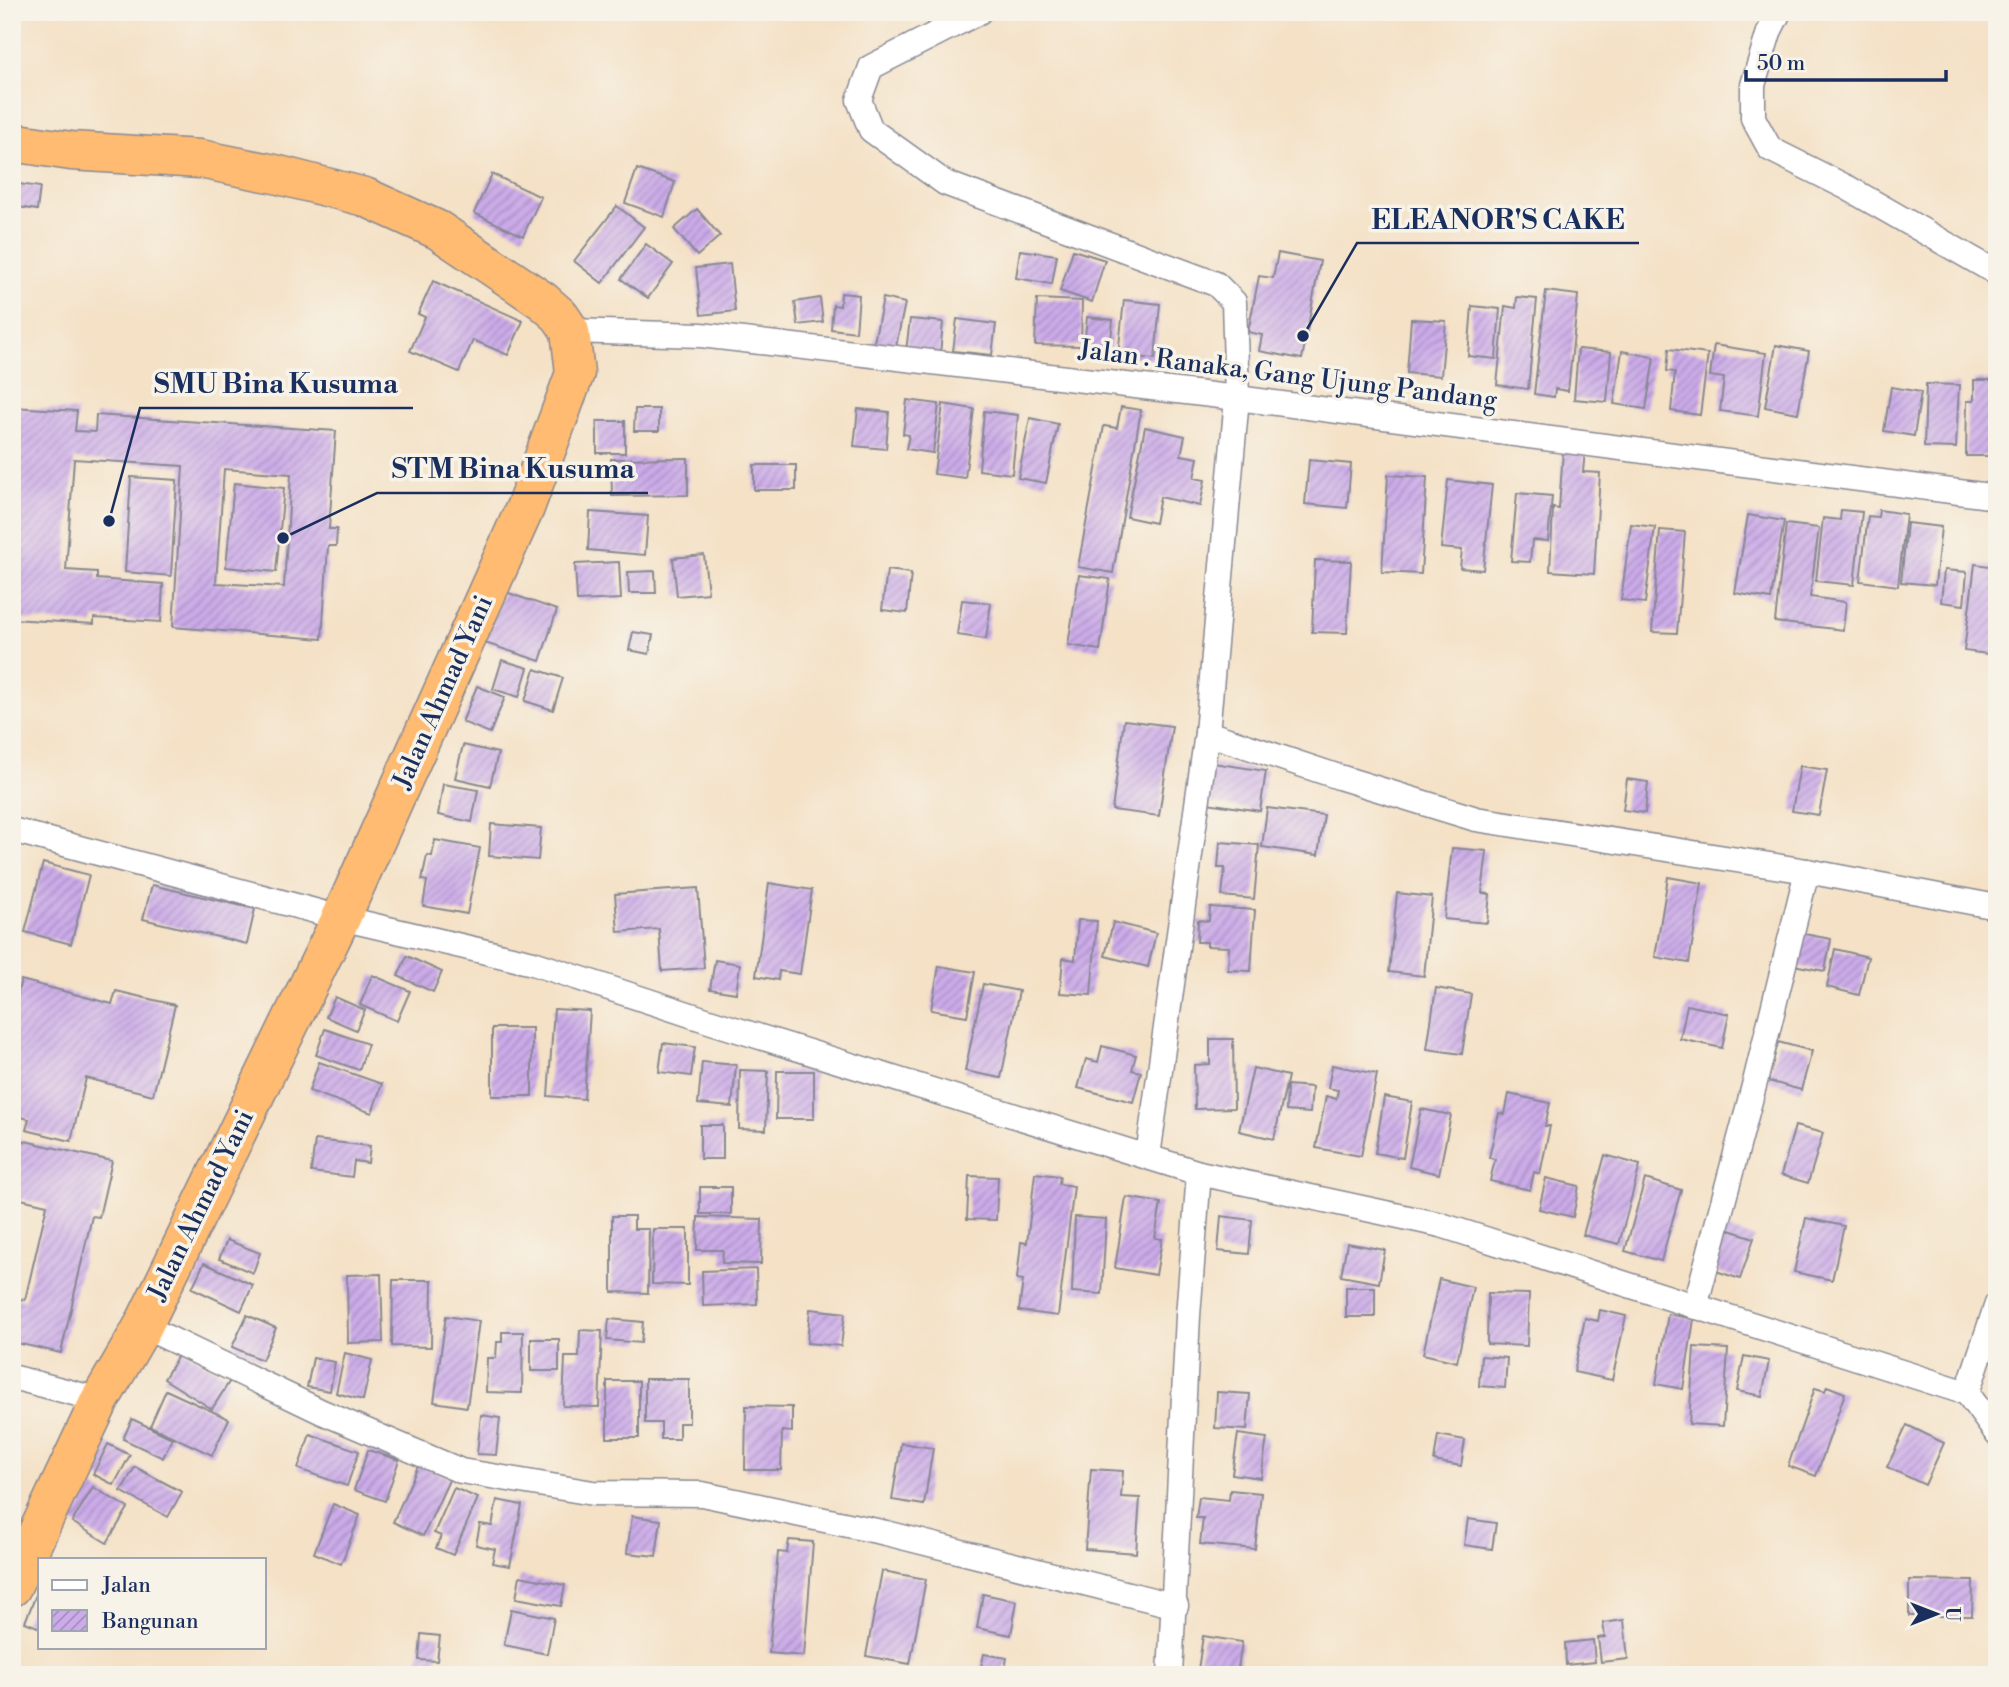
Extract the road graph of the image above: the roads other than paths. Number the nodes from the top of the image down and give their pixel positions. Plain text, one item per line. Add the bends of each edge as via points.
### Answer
1 (979, 12) edge
2 (1779, 12) edge
3 (12, 142) edge
4 (1997, 272) edge
5 (570, 331) junction
6 (1237, 398) junction
7 (1997, 496) edge
8 (1207, 733) junction
9 (12, 830) edge
10 (1807, 871) junction
11 (1997, 907) edge
12 (341, 918) junction
13 (1148, 1156) junction
14 (1199, 1173) junction
15 (1997, 1304) edge
16 (1695, 1307) junction
17 (143, 1326) junction
18 (12, 1377) edge
19 (1967, 1393) junction
20 (100, 1400) junction
21 (1997, 1434) edge
22 (12, 1587) edge
23 (1175, 1606) junction
24 (1170, 1675) edge

1 - 6 street via 871,67 859,100 871,130 945,183 1216,284 1234,302
2 - 4 street via 1753,85 1753,118 1770,149
3 - 5 highway via 71,151 200,159 365,197 438,230 543,301
5 - 6 street, Jalan . Ranaka, Gang Ujung Pandang via 701,335
5 - 12 highway, Jalan Ahmad Yani via 575,373 530,497
6 - 7 street, Jalan . Ranaka, Gang Ujung Pandang
6 - 8 street
8 - 10 street via 1476,818
8 - 13 street
9 - 12 street
10 - 11 street
10 - 16 street
12 - 13 street via 533,963
12 - 17 highway, Jalan Ahmad Yani
13 - 14 street
14 - 16 street via 1441,1225
14 - 23 street
15 - 19 street
16 - 19 street
17 - 20 highway, Jalan Ahmad Yani
17 - 23 street via 322,1412 461,1471 593,1493 702,1494 886,1533
18 - 20 street
19 - 21 street
20 - 22 highway, Jalan Ahmad Yani
23 - 24 street

